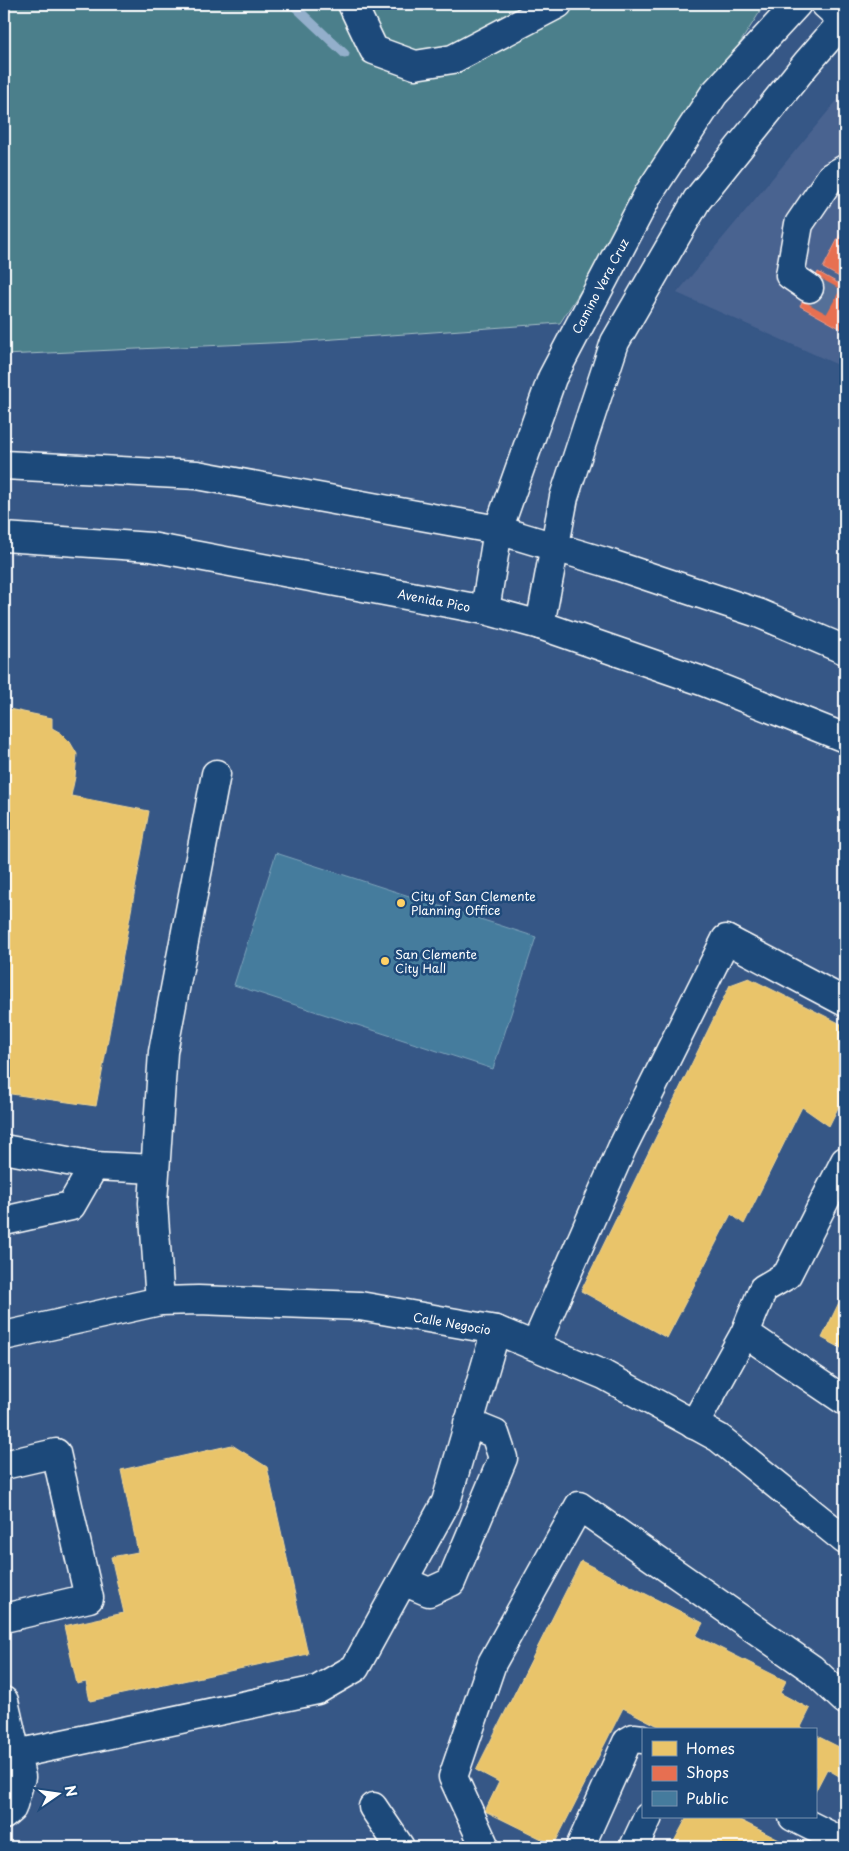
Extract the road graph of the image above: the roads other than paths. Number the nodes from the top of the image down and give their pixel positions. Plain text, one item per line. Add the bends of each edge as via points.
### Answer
1 (352, 4) edge
2 (558, 4) edge
3 (797, 4) edge
4 (840, 16) edge
5 (845, 169) edge
6 (809, 288) tunnel mouth
7 (4, 465) edge
8 (498, 530) junction
9 (4, 537) edge
10 (555, 546) junction
11 (484, 610) junction
12 (540, 625) junction
13 (845, 650) edge
14 (845, 738) edge
15 (216, 774) dead end
16 (845, 1002) edge
17 (4, 1149) edge
18 (845, 1161) edge
19 (94, 1166) junction
20 (155, 1169) junction
21 (4, 1221) edge
22 (160, 1301) junction
23 (496, 1330) junction
24 (745, 1333) junction
25 (4, 1336) edge
26 (534, 1346) junction
27 (845, 1401) edge
28 (468, 1423) junction
29 (694, 1424) junction
30 (4, 1464) edge
31 (845, 1540) edge
32 (403, 1581) junction
33 (4, 1618) edge
34 (845, 1700) edge
35 (4, 1701) edge
36 (642, 1739) edge
37 (16, 1754) junction
38 (373, 1807) dead end
39 (4, 1815) edge
40 (648, 1818) edge
41 (795, 1818) edge
42 (845, 1843) edge
43 (400, 1847) edge
44 (485, 1847) edge
45 (580, 1847) edge
46 (634, 1847) edge

1 - 2 main road via 374,50 416,65 452,59
3 - 8 main road, Camino Vera Cruz via 714,94 649,193 552,378
4 - 10 main road via 698,200 615,342 564,497
5 - 6 main road via 832,177 799,224 790,275
7 - 8 main road via 197,475
8 - 10 main road
8 - 11 main road, Camino Vera Cruz
9 - 11 main road, Avenida Pico via 150,547
10 - 12 main road
10 - 13 main road via 758,612
11 - 12 main road, Avenida Pico
12 - 14 main road, Avenida Pico via 702,681
15 - 20 main road via 163,1052
16 - 26 main road via 726,939 622,1148
17 - 19 main road
18 - 24 main road via 787,1275 763,1289
19 - 20 main road
19 - 21 main road via 71,1206
20 - 22 main road via 153,1203
22 - 23 main road, Calle Negocio via 360,1306
22 - 25 main road, Calle Negocio
23 - 26 main road, Calle Negocio
23 - 28 main road
24 - 27 main road
24 - 29 main road
26 - 29 main road, Calle Negocio via 604,1375
28 - 32 main road via 446,1502
28 - 32 main road via 495,1434 503,1458 451,1582 429,1592
29 - 31 main road, Calle Negocio via 719,1438
30 - 33 main road via 56,1453 89,1598
32 - 37 main road via 355,1668 317,1690
34 - 44 main road via 812,1669 579,1506 492,1663 453,1777
35 - 37 main road
36 - 45 main road via 627,1742
37 - 39 main road via 21,1777 12,1808
38 - 43 main road
40 - 46 main road
41 - 42 main road

